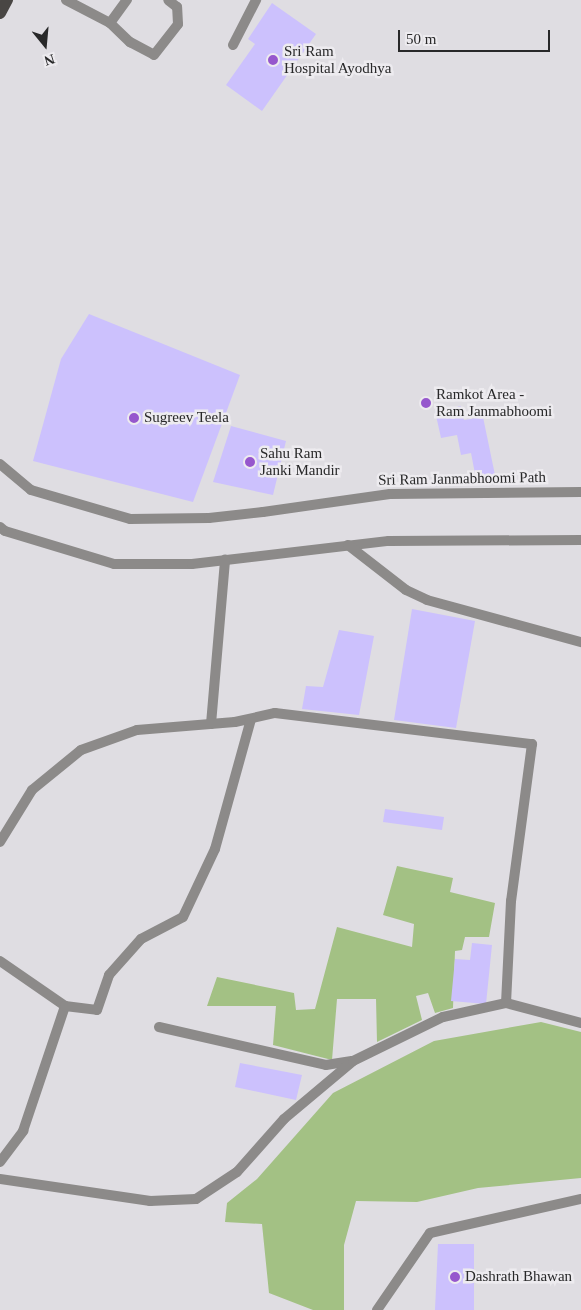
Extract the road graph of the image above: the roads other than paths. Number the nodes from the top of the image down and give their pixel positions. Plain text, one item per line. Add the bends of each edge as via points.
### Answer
1 (7, 0) edge
2 (66, 0) edge
3 (127, 0) edge
4 (168, 0) edge
5 (256, 0) edge
6 (0, 14) edge
7 (110, 23) junction
8 (233, 45) dead end
9 (0, 464) edge
10 (581, 492) edge
11 (0, 527) edge
12 (581, 540) edge
13 (348, 545) junction
14 (225, 560) junction
15 (581, 642) edge
16 (251, 718) junction
17 (211, 724) junction
18 (0, 842) edge
19 (0, 961) edge
20 (506, 1003) junction
21 (65, 1006) junction
22 (581, 1023) edge
23 (159, 1027) dead end
24 (353, 1061) junction
25 (0, 1162) edge
26 (0, 1178) edge
27 (581, 1199) edge
28 (376, 1310) edge

1 - 6 main road
2 - 7 street
3 - 7 street
4 - 7 street via 177,7 178,24 154,54 130,42
5 - 8 street
9 - 10 street, Sri Ram Janmabhoomi Path via 31,490 130,519 209,518 390,494
11 - 14 street via 5,532 114,564 192,564
12 - 13 street via 389,540
13 - 14 street
13 - 15 street via 406,590 427,600
14 - 17 street
16 - 17 street
16 - 20 street via 275,712 532,744 511,901
16 - 21 street via 215,849 183,917 141,939 109,975 97,1010
17 - 18 street via 138,730 81,750 32,790
19 - 21 street
20 - 22 street
20 - 24 street via 443,1017
21 - 25 street via 23,1131
23 - 24 street via 326,1065
24 - 26 street via 284,1118 238,1172 196,1199 150,1201
27 - 28 street via 430,1233

